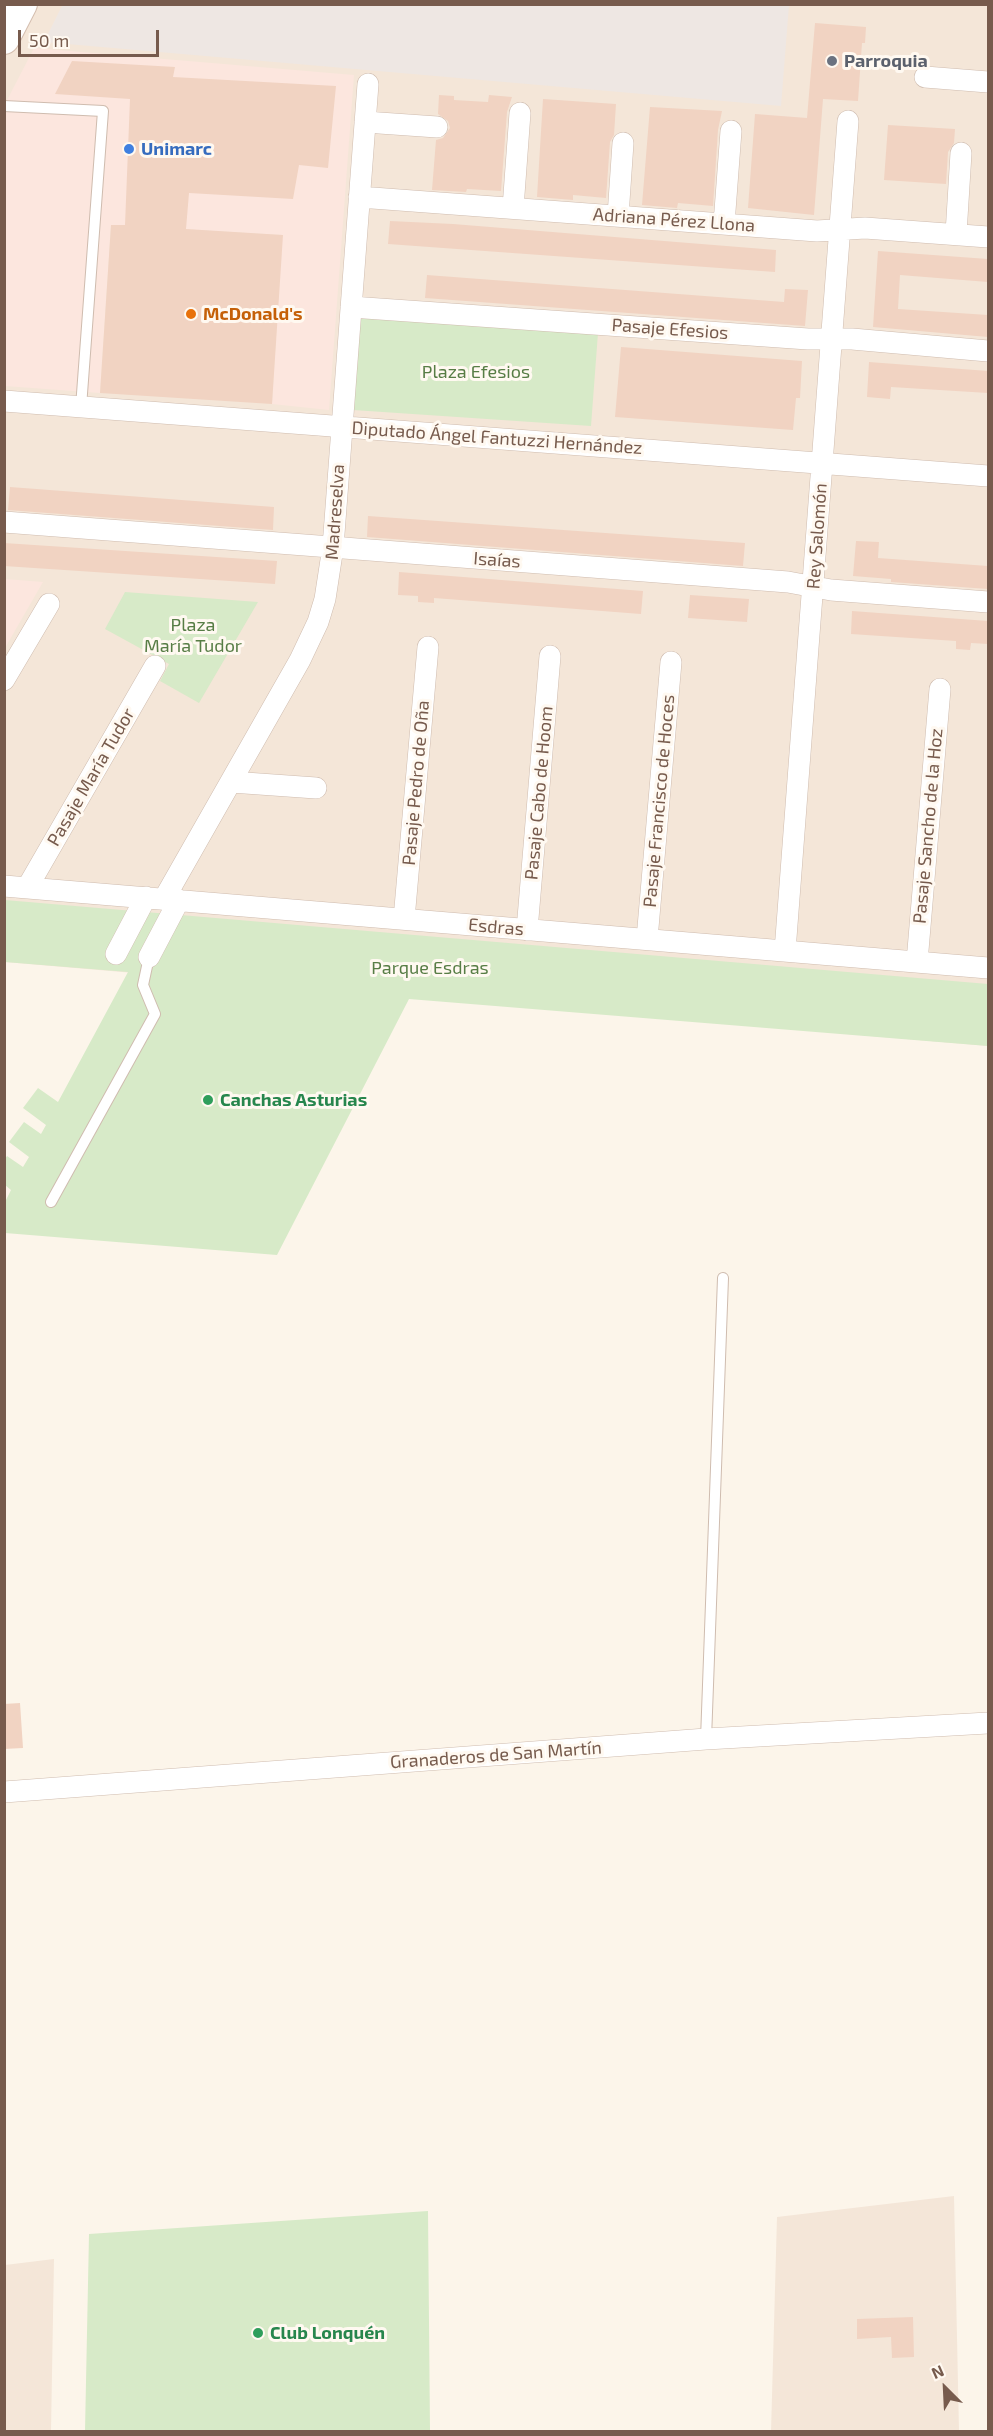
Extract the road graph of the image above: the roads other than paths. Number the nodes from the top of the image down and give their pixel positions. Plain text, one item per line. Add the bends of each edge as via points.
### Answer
1 (22, 4) edge
2 (4, 39) edge
3 (925, 77) dead end
4 (988, 82) edge
5 (368, 84) dead end
6 (4, 106) edge
7 (520, 113) dead end
8 (849, 121) dead end
9 (365, 122) junction
10 (437, 127) dead end
11 (731, 131) dead end
12 (623, 143) dead end
13 (961, 153) dead end
14 (359, 197) junction
15 (513, 208) junction
16 (618, 216) junction
17 (724, 224) junction
18 (840, 229) junction
19 (956, 234) junction
20 (988, 237) edge
21 (351, 307) junction
22 (832, 339) junction
23 (988, 351) edge
24 (4, 401) edge
25 (81, 407) junction
26 (341, 426) junction
27 (822, 463) junction
28 (988, 476) edge
29 (4, 522) edge
30 (333, 547) junction
31 (813, 587) junction
32 (988, 602) edge
33 (49, 604) dead end
34 (428, 647) dead end
35 (550, 656) dead end
36 (671, 662) dead end
37 (155, 666) dead end
38 (4, 680) edge
39 (940, 689) dead end
40 (231, 782) junction
41 (316, 788) dead end
42 (4, 886) edge
43 (27, 888) junction
44 (163, 899) junction
45 (404, 919) junction
46 (527, 930) junction
47 (647, 939) junction
48 (785, 951) junction
49 (116, 954) dead end
50 (149, 957) joint
51 (917, 962) junction
52 (988, 969) edge
53 (51, 1202) dead end
54 (723, 1278) dead end
55 (988, 1723) edge
56 (706, 1739) junction
57 (4, 1792) edge

1 - 2 street
3 - 4 street
5 - 9 street, Madreselva
6 - 25 lane via 103,111
7 - 15 street
8 - 18 street, Rey Salomón
9 - 10 street
9 - 14 street, Madreselva
11 - 17 street
12 - 16 street
13 - 19 street
14 - 15 street, Adriana Pérez Llona
14 - 21 street, Madreselva
15 - 16 street, Adriana Pérez Llona
16 - 17 street, Adriana Pérez Llona
17 - 18 street, Adriana Pérez Llona
18 - 19 street, Adriana Pérez Llona
18 - 22 street, Rey Salomón
19 - 20 street, Adriana Pérez Llona
21 - 22 street, Pasaje Efesios
21 - 26 street, Madreselva
22 - 23 street, Pasaje Efesios
22 - 27 street, Rey Salomón
24 - 25 street, Diputado Ángel Fantuzzi Hernández
25 - 26 street, Diputado Ángel Fantuzzi Hernández
26 - 27 street, Diputado Ángel Fantuzzi Hernández
26 - 30 street, Madreselva
27 - 28 street, Diputado Ángel Fantuzzi Hernández
27 - 31 street, Rey Salomón
29 - 30 street, Isaías
30 - 31 street, Isaías
30 - 40 street, Madreselva via 325,599 308,644
31 - 32 street, Isaías
31 - 48 street, Rey Salomón
33 - 38 street
34 - 45 street, Pasaje Pedro de Oña
35 - 46 street, Pasaje Cabo de Hoom
36 - 47 street, Pasaje Francisco de Hoces
37 - 43 street, Pasaje María Tudor
39 - 51 street, Pasaje Sancho de la Hoz
40 - 41 street
40 - 44 street, Madreselva
42 - 43 street, Esdras
43 - 44 street, Esdras
44 - 45 street, Esdras
44 - 49 street, Madreselva
44 - 50 street, Madreselva
45 - 46 street, Esdras
46 - 47 street, Esdras
47 - 48 street, Esdras
48 - 51 street, Esdras
50 - 53 lane via 143,985 155,1014
51 - 52 street, Esdras
54 - 56 lane
55 - 56 street, Granaderos de San Martín
56 - 57 street, Granaderos de San Martín

